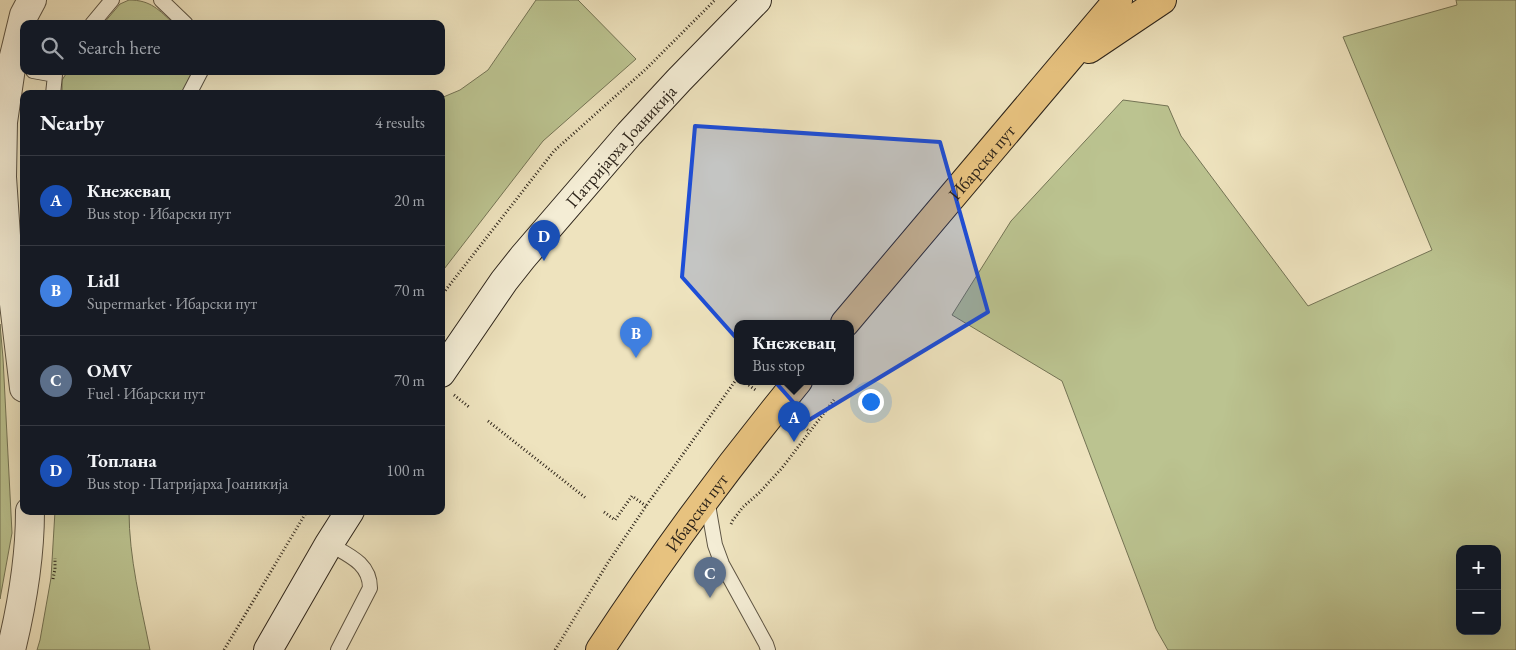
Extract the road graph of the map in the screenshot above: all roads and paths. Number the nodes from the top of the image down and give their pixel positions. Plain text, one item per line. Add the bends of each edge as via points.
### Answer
1 (32, 0) edge
2 (112, 0) edge
3 (161, 0) edge
4 (715, 0) edge
5 (757, 0) edge
6 (1118, 0) edge
7 (1162, 0) edge
8 (24, 20) edge
9 (95, 20) edge
10 (182, 20) edge
11 (1057, 71) junction
12 (21, 75) edge
13 (57, 75) edge
14 (199, 75) edge
15 (54, 90) edge
16 (192, 90) edge
17 (445, 291) edge
18 (848, 320) edge
19 (20, 354) edge
20 (445, 382) edge
21 (734, 383) edge
22 (795, 385) edge
23 (834, 400) dead end
24 (469, 406) dead end
25 (488, 421) dead end
26 (707, 498) junction
27 (587, 499) dead end
28 (646, 506) junction
29 (604, 512) dead end
30 (305, 515) edge
31 (347, 515) edge
32 (32, 516) edge
33 (329, 544) junction
34 (715, 545) junction
35 (11, 650) edge
36 (224, 650) edge
37 (268, 650) edge
38 (338, 650) edge
39 (555, 650) edge
40 (600, 650) edge
41 (768, 650) edge

1 - 8 main road
2 - 9 lane
3 - 10 lane
4 - 17 path via 646,69 554,151
5 - 20 main road, Патријарха Јоаникија via 635,127 523,257 504,281
6 - 11 main road, Ибарски пут
7 - 11 main road
11 - 18 main road, Ибарски пут
12 - 19 main road via 3,122 2,177
13 - 15 lane
14 - 16 lane
20 - 24 path
21 - 28 path
22 - 26 main road, Ибарски пут
23 - 34 path via 782,468 732,520 726,539
25 - 27 path
26 - 34 lane
26 - 40 main road, Ибарски пут
28 - 29 path via 632,496 615,520
28 - 39 path
30 - 36 path
31 - 33 main road
32 - 35 main road
33 - 37 main road
33 - 38 lane via 357,560 370,579 370,588
34 - 41 lane

